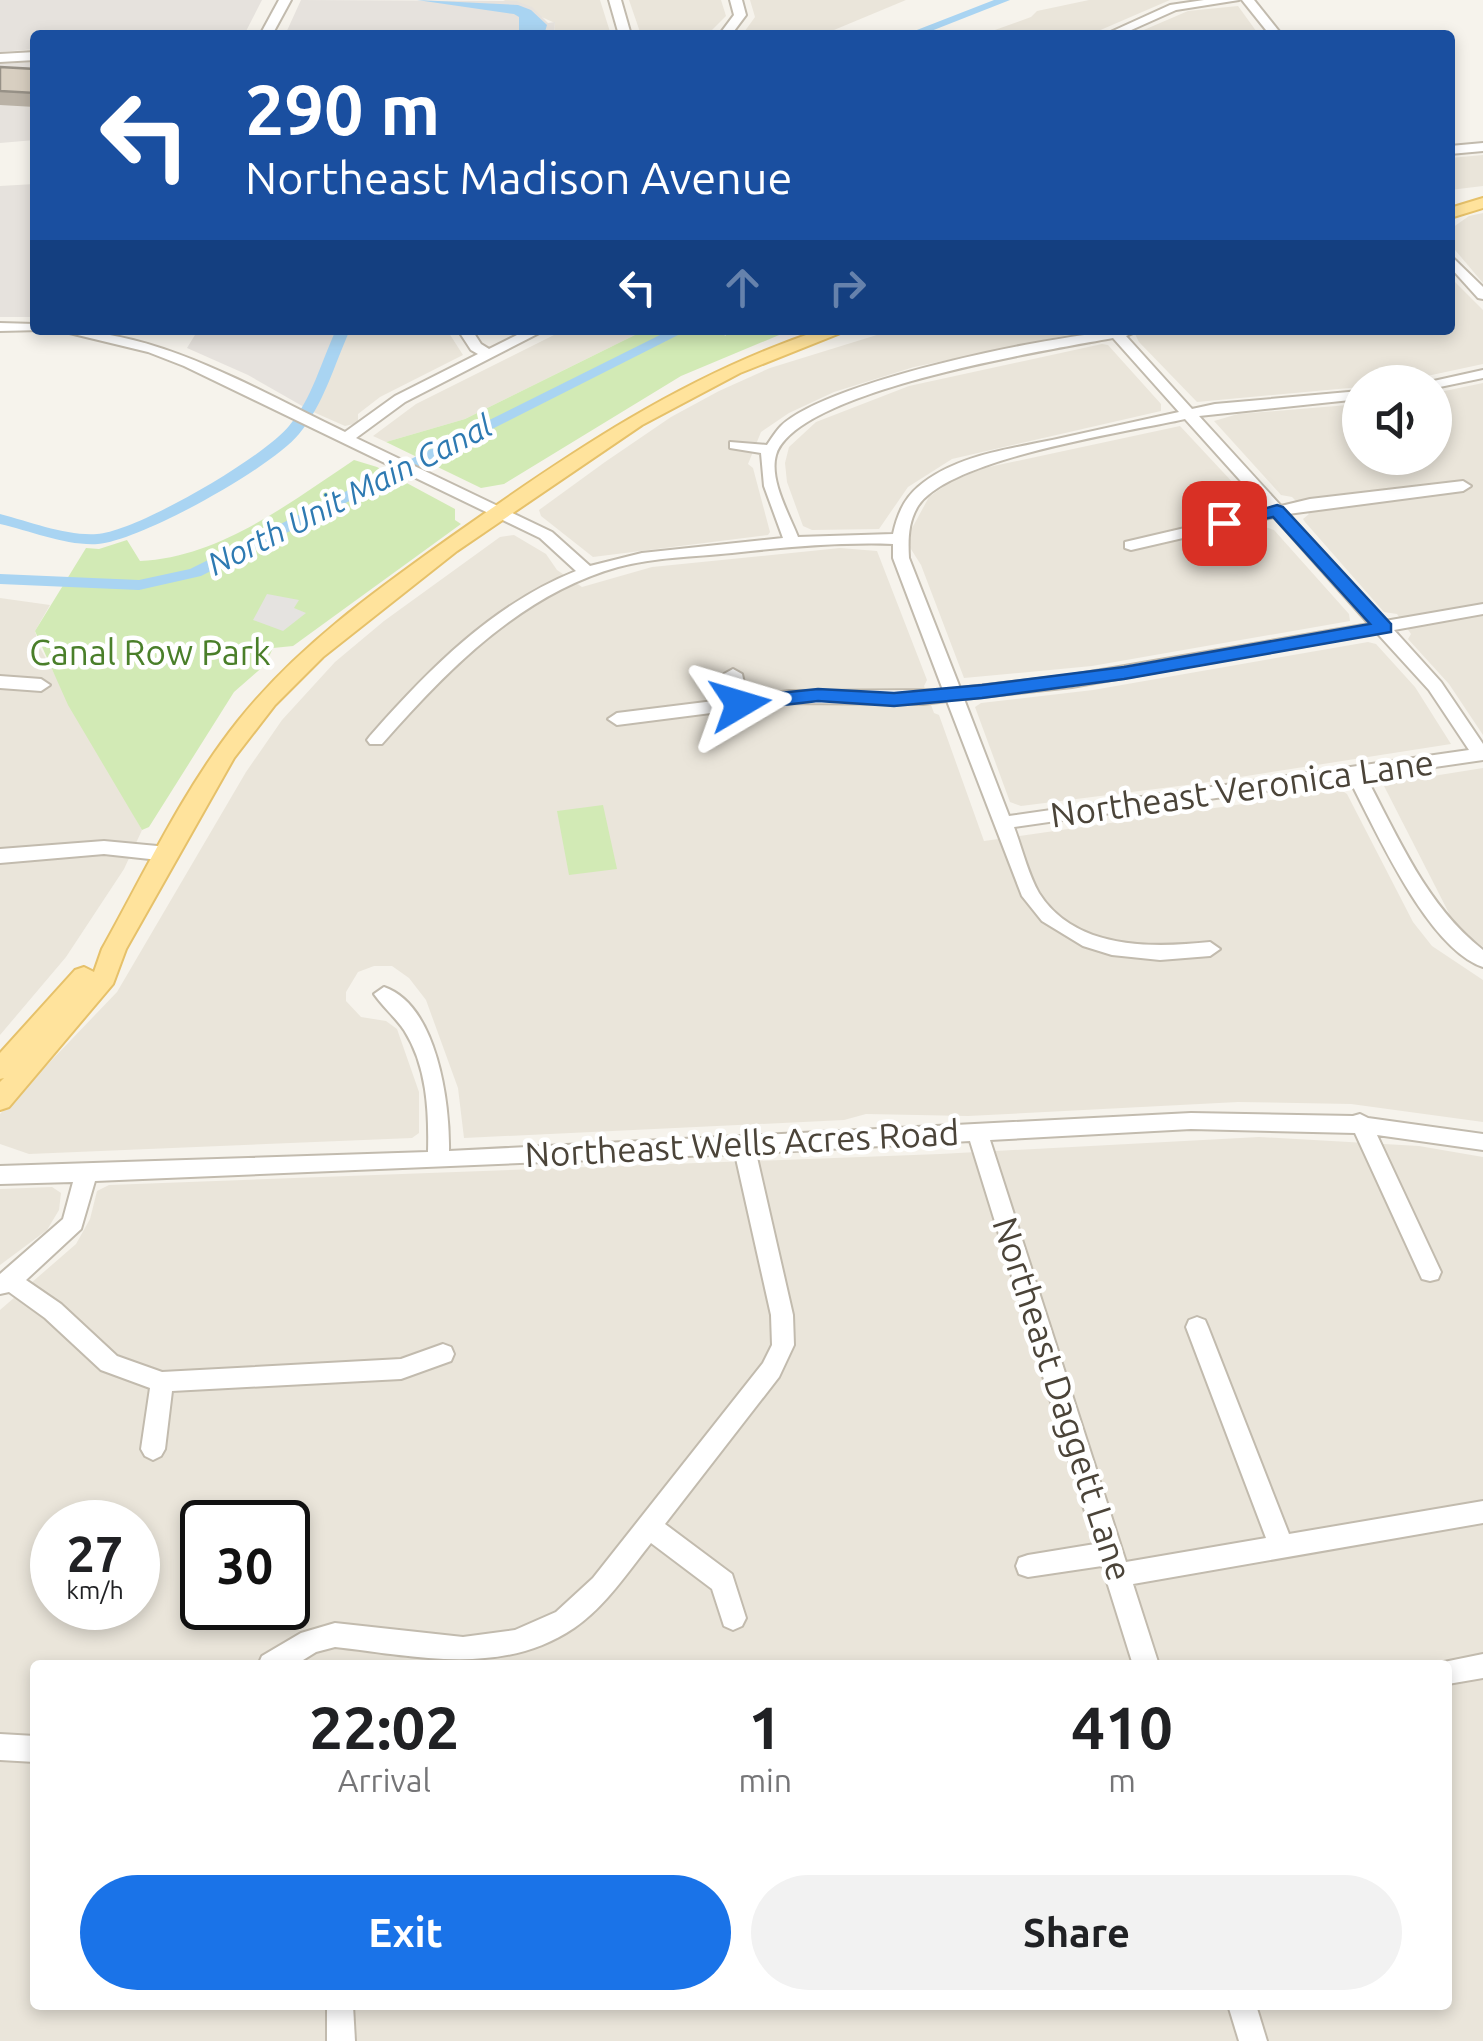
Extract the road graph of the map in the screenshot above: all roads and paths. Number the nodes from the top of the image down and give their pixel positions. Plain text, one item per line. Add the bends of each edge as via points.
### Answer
1 (284, 0) edge
2 (615, 0) edge
3 (736, 0) edge
4 (1232, 0) edge
5 (1248, 0) edge
6 (269, 30) edge
7 (624, 30) edge
8 (729, 30) edge
9 (1121, 30) edge
10 (1272, 30) edge
11 (30, 56) edge
12 (0, 58) edge
13 (1483, 147) edge
14 (1455, 150) edge
15 (1483, 200) edge
16 (1455, 201) edge
17 (1455, 211) edge
18 (1455, 265) edge
19 (1483, 295) edge
20 (0, 327) edge
21 (30, 328) edge
22 (87, 335) edge
23 (468, 335) edge
24 (528, 335) edge
25 (824, 335) edge
26 (1102, 335) edge
27 (1124, 335) edge
28 (488, 354) junction
29 (1483, 374) edge
30 (1452, 380) edge
31 (1342, 396) edge
32 (1190, 414) junction
33 (338, 435) junction
34 (734, 446) dead end
35 (770, 450) junction
36 (1463, 486) dead end
37 (1277, 511) junction
38 (499, 512) junction
39 (898, 539) junction
40 (792, 542) junction
41 (1131, 545) dead end
42 (587, 572) junction
43 (1483, 610) edge
44 (1384, 628) junction
45 (732, 674) dead end
46 (0, 682) edge
47 (42, 685) dead end
48 (952, 695) junction
49 (740, 704) junction
50 (617, 719) dead end
51 (376, 740) dead end
52 (1482, 754) edge
53 (1355, 773) junction
54 (1001, 823) junction
55 (168, 854) junction
56 (0, 856) edge
57 (1210, 948) dead end
58 (104, 957) junction
59 (1483, 960) edge
60 (384, 994) dead end
61 (0, 1069) edge
62 (0, 1087) edge
63 (0, 1100) edge
64 (1360, 1122) junction
65 (978, 1134) junction
66 (1483, 1142) edge
67 (744, 1145) junction
68 (438, 1157) junction
69 (86, 1173) junction
70 (0, 1174) edge
71 (1430, 1272) dead end
72 (4, 1283) edge
73 (1197, 1327) dead end
74 (443, 1354) dead end
75 (162, 1382) junction
76 (153, 1449) dead end
77 (1483, 1512) edge
78 (649, 1527) junction
79 (1282, 1547) junction
80 (1114, 1564) junction
81 (1028, 1566) dead end
82 (732, 1618) dead end
83 (279, 1660) edge
84 (1144, 1660) edge
85 (1483, 1666) edge
86 (1452, 1671) edge
87 (0, 1747) edge
88 (30, 1749) edge
89 (340, 2010) edge
90 (1244, 2010) edge
91 (341, 2041) edge
92 (1253, 2041) edge

1 - 6 street
2 - 7 street
3 - 8 street via 740,15
4 - 9 street via 1174,7
5 - 10 street
11 - 12 street
13 - 14 street
15 - 16 main road
15 - 17 main road
18 - 19 street
20 - 21 street
22 - 33 street via 189,362
23 - 28 street
24 - 28 street
25 - 38 main road via 687,390
26 - 35 street via 858,394 803,416
27 - 32 street
28 - 33 street
29 - 30 street
31 - 32 street
32 - 37 street
32 - 39 street via 952,470 911,502
33 - 38 street
34 - 35 street
35 - 40 street via 771,479
36 - 37 street
37 - 41 street
37 - 44 street
38 - 42 street via 546,535
38 - 55 main road via 382,597 287,678 224,754
39 - 40 street
39 - 48 street
40 - 42 street via 642,558
42 - 51 street via 554,586 467,649
43 - 44 street
44 - 48 street
44 - 52 street
45 - 49 street
46 - 47 street
48 - 49 street via 818,695
48 - 54 street
49 - 50 street
52 - 53 street, Northeast Veronica Lane
53 - 54 street, Northeast Veronica Lane
53 - 59 street via 1442,924
54 - 57 street via 1031,896 1070,933 1125,953
55 - 56 street via 116,845
55 - 58 main road
58 - 61 main road
58 - 62 main road
58 - 63 main road via 104,978
60 - 68 street via 410,1017 433,1077 441,1109
64 - 65 street, Northeast Wells Acres Road via 1269,1118
64 - 66 street, Northeast Wells Acres Road
64 - 71 street
65 - 67 street, Northeast Wells Acres Road
65 - 80 street, Northeast Daggett Lane
67 - 68 street, Northeast Wells Acres Road
67 - 78 street via 783,1345 771,1370
68 - 69 street, Northeast Wells Acres Road
69 - 70 street, Northeast Wells Acres Road
69 - 72 street via 72,1223
72 - 75 street via 54,1311 109,1363
73 - 79 street
74 - 75 street via 401,1369
75 - 76 street
77 - 79 street
78 - 82 street via 723,1582
78 - 83 street via 565,1620 516,1642 462,1649 335,1634
79 - 80 street
80 - 81 street
80 - 84 street, Northeast Daggett Lane
85 - 86 street
87 - 88 street
89 - 91 street
90 - 92 street

